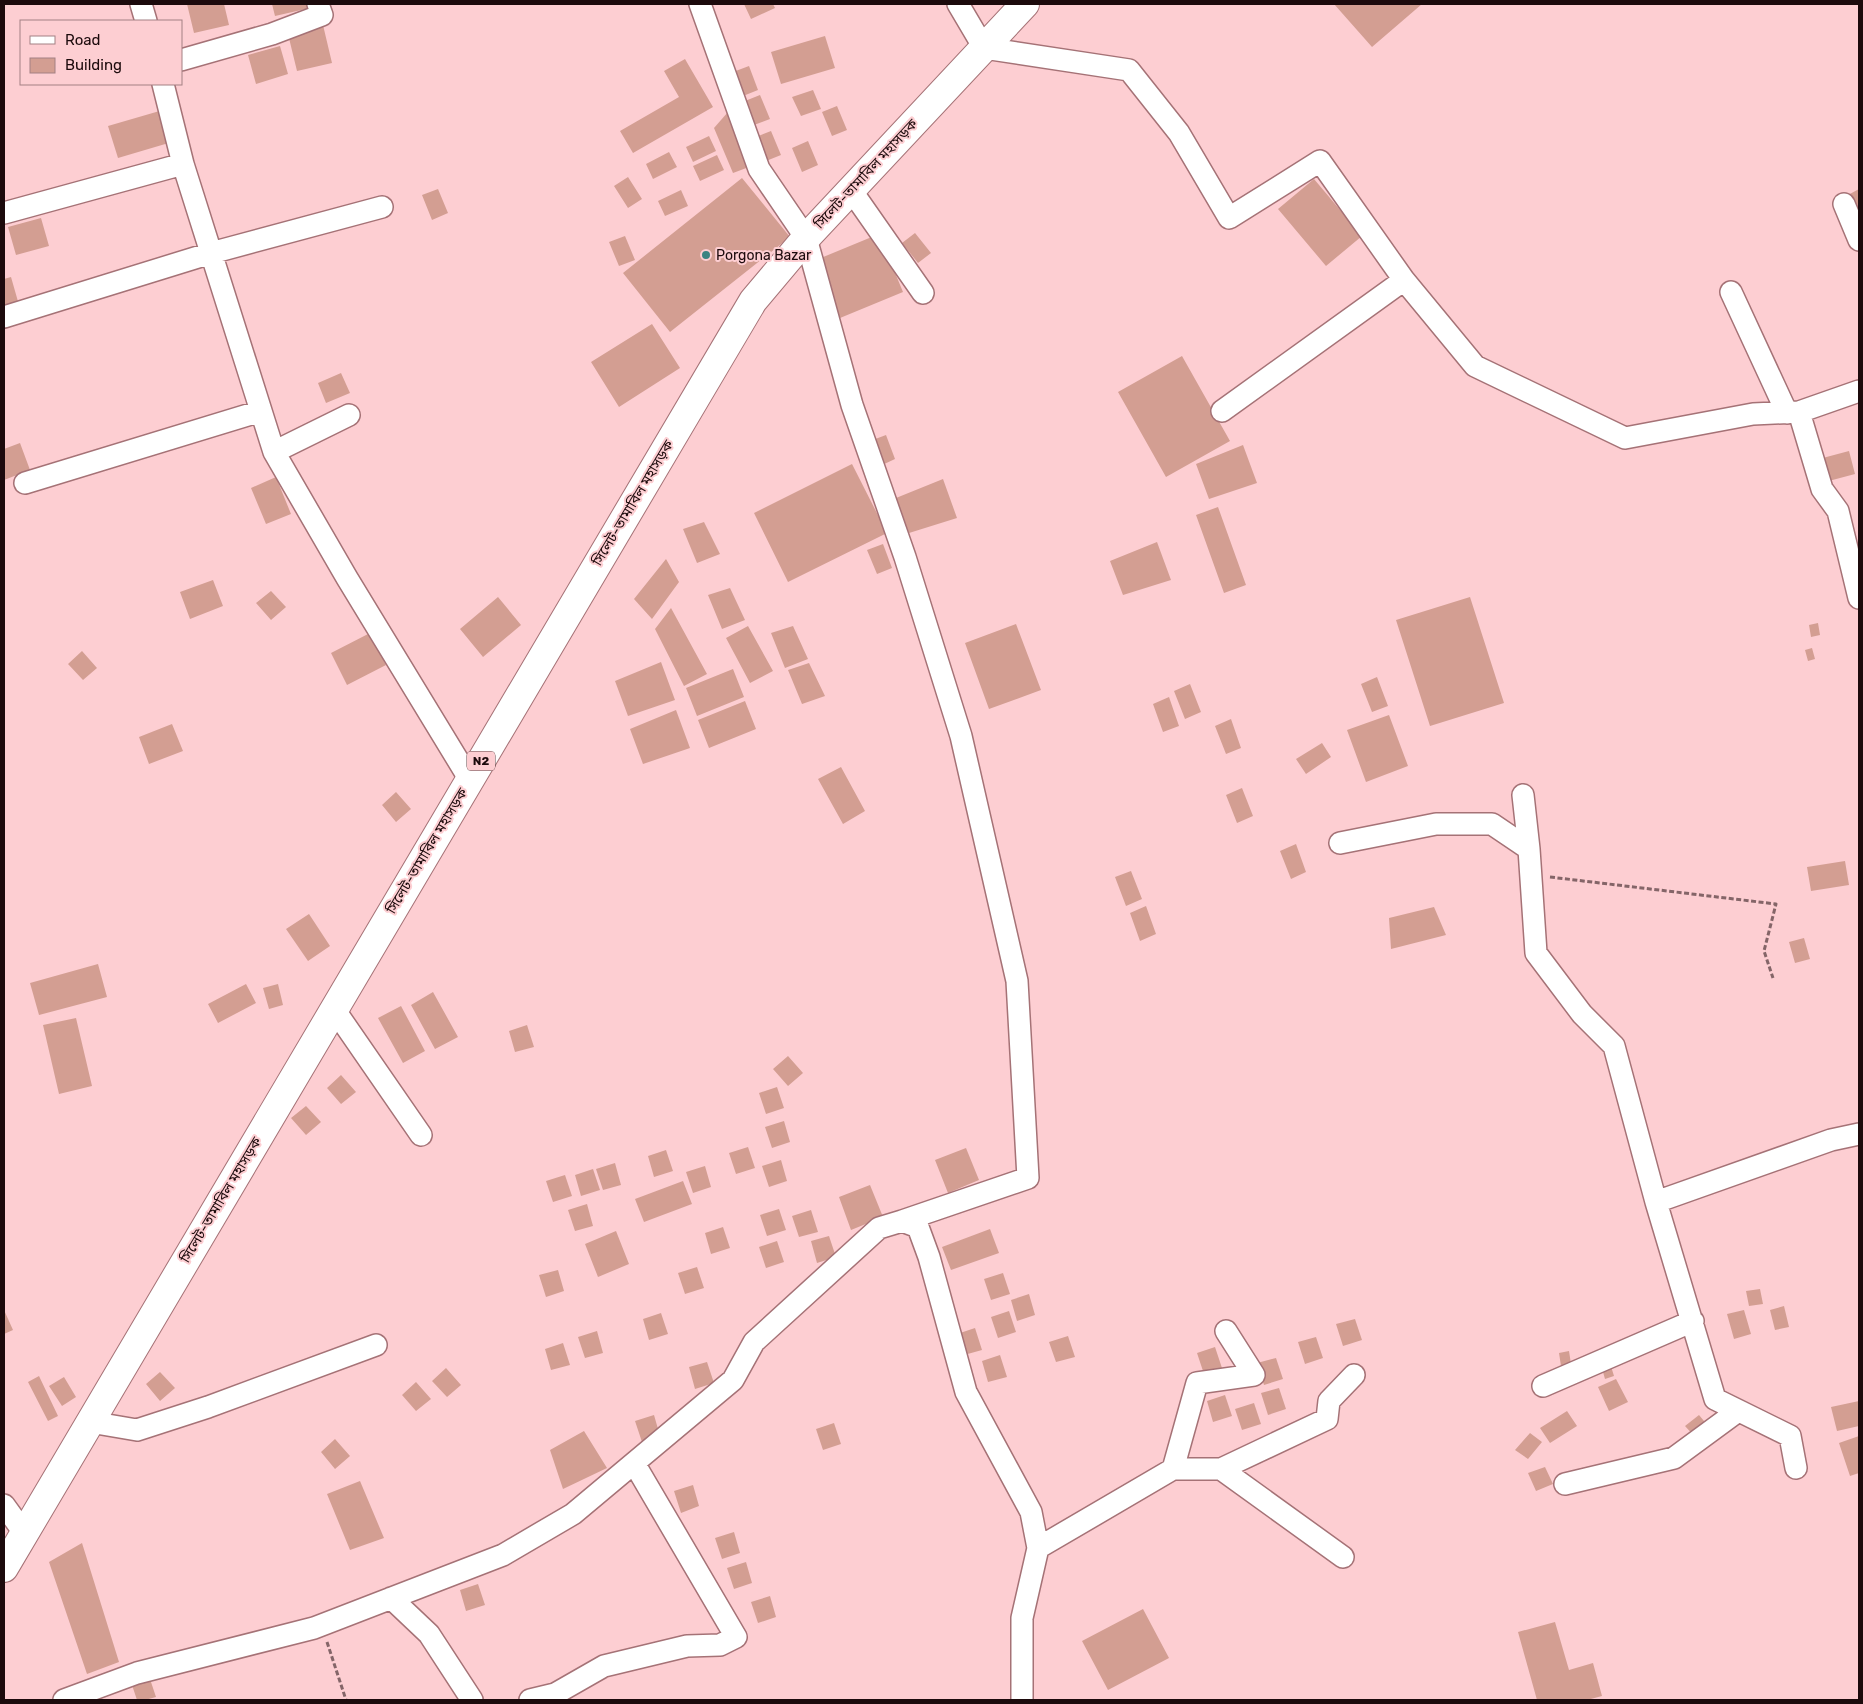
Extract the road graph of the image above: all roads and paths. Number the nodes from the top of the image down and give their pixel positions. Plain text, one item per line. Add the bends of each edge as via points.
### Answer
1 (141, 4) edge
2 (318, 4) edge
3 (700, 4) edge
4 (958, 4) edge
5 (1025, 4) edge
6 (146, 20) edge
7 (984, 48) junction
8 (182, 60) edge
9 (163, 85) edge
10 (183, 164) junction
11 (851, 190) junction
12 (1844, 204) dead end
13 (382, 207) dead end
14 (4, 213) edge
15 (806, 238) junction
16 (1859, 240) edge
17 (211, 253) junction
18 (1404, 280) junction
19 (1731, 292) dead end
20 (922, 293) dead end
21 (4, 317) edge
22 (1859, 391) edge
23 (1222, 410) dead end
24 (261, 411) junction
25 (1793, 412) junction
26 (349, 415) dead end
27 (274, 452) junction
28 (25, 483) dead end
29 (1859, 598) edge
30 (470, 780) junction
31 (1523, 796) dead end
32 (1340, 843) dead end
33 (1529, 849) junction
34 (1531, 875) junction
35 (1773, 978) dead end
36 (334, 1010) junction
37 (1859, 1134) edge
38 (421, 1135) dead end
39 (1656, 1202) junction
40 (902, 1221) junction
41 (1693, 1321) junction
42 (1226, 1331) dead end
43 (376, 1345) dead end
44 (1354, 1375) dead end
45 (1543, 1386) dead end
46 (1738, 1411) junction
47 (90, 1422) junction
48 (634, 1463) junction
49 (1796, 1468) dead end
50 (1172, 1469) junction
51 (1221, 1469) junction
52 (1565, 1484) dead end
53 (4, 1505) edge
54 (24, 1534) junction
55 (1038, 1548) junction
56 (1343, 1556) dead end
57 (4, 1568) edge
58 (391, 1598) junction
59 (321, 1625) junction
60 (64, 1700) edge
61 (346, 1700) edge
62 (472, 1700) edge
63 (530, 1700) edge
64 (1022, 1700) edge

1 - 6 street
2 - 8 street via 322,15 272,34
3 - 15 street via 758,169
4 - 7 street
5 - 7 highway, সিলেট-তামাবিল মহাসড়ক / N2
7 - 11 highway, সিলেট-তামাবিল মহাসড়ক / N2
7 - 18 street via 1129,70 1179,133 1229,218 1320,161
9 - 10 street
10 - 14 street
10 - 17 street
11 - 15 highway, সিলেট-তামাবিল মহাসড়ক / N2
11 - 20 street
12 - 16 street
13 - 17 street
15 - 30 highway, সিলেট-তামাবিল মহাসড়ক / N2 via 753,300
15 - 40 street via 852,405 905,557 961,736 1017,981 1028,1178
17 - 21 street
17 - 24 street
18 - 23 street
18 - 25 street via 1475,366 1625,438 1753,414
19 - 25 street
22 - 25 street
24 - 27 street
24 - 28 street
25 - 29 street via 1822,489 1838,511
26 - 27 street
27 - 30 street
30 - 36 highway, সিলেট-তামাবিল মহাসড়ক / N2
31 - 33 street
32 - 33 street via 1436,824 1492,824
33 - 34 street
34 - 35 path via 1776,904 1764,951
34 - 39 street via 1536,953 1582,1014 1614,1046
36 - 38 street
36 - 47 highway, সিলেট-তামাবিল মহাসড়ক / N2
37 - 39 street via 1831,1140
39 - 41 street
40 - 48 street via 879,1228 754,1342 733,1380
40 - 55 street via 918,1227 966,1392 1031,1512
41 - 45 street
41 - 46 street via 1716,1399
42 - 50 street via 1254,1375 1197,1383
43 - 47 street via 137,1430
44 - 51 street via 1329,1401 1328,1419
46 - 49 street via 1790,1436
46 - 52 street via 1674,1458
47 - 54 highway, সিলেট-তামাবিল মহাসড়ক / N2
48 - 58 street via 573,1514 502,1555
48 - 63 street via 736,1637 720,1645 687,1646 604,1666 555,1694
50 - 51 street
50 - 55 street
51 - 56 street
53 - 54 street
54 - 57 highway, সিলেট-তামাবিল মহাসড়ক / N2
55 - 64 street via 1022,1618
58 - 59 street
58 - 62 street via 429,1634
59 - 60 street via 137,1674
59 - 61 path

